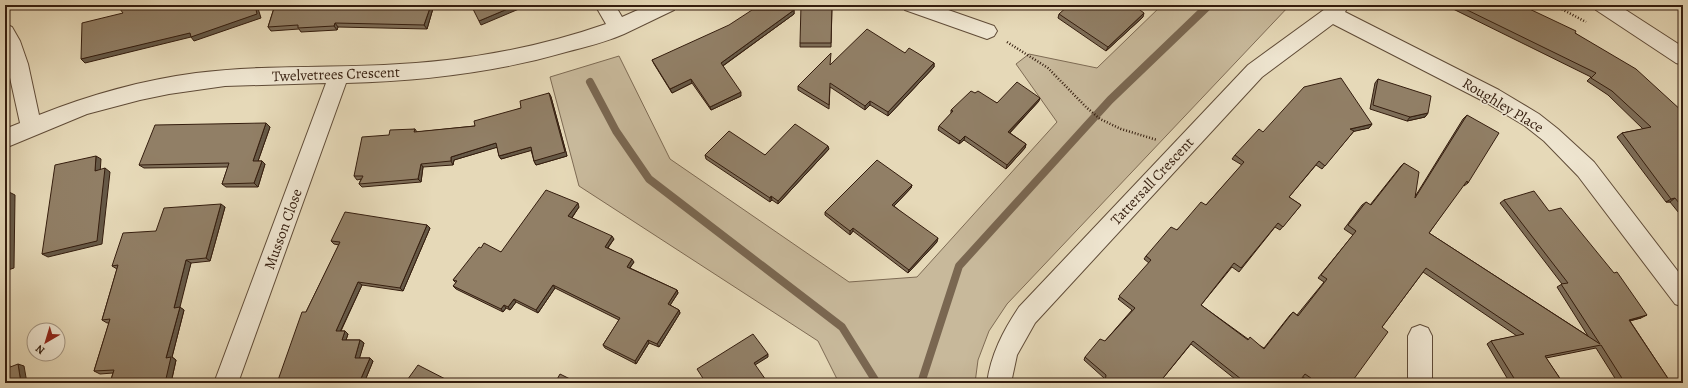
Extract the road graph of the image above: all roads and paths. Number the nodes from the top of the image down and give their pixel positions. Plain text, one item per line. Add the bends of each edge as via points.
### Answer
1 (604, 5) edge
2 (667, 5) edge
3 (912, 5) edge
4 (1603, 5) edge
5 (1336, 9) edge
6 (618, 28) junction
7 (987, 31) joint
8 (5, 32) edge
9 (1683, 57) edge
10 (339, 75) junction
11 (31, 126) junction
12 (5, 139) edge
13 (1178, 154) junction
14 (1683, 296) edge
15 (1420, 336) dead end
16 (226, 383) edge
17 (999, 383) edge
18 (1420, 383) edge

1 - 6 street
2 - 6 street, Twelvetrees Crescent
3 - 7 street
4 - 9 street
5 - 13 street, Tattersall Crescent via 1255,71
5 - 14 street, Roughley Place via 1492,96 1532,120 1551,135 1586,169
6 - 10 street, Twelvetrees Crescent via 583,40 511,58 438,70
7 - 13 path via 1048,68 1100,119 1120,130 1157,141
8 - 11 street via 15,56
10 - 11 street, Twelvetrees Crescent via 196,81 133,93
10 - 16 street, Musson Close
11 - 12 street, Twelvetrees Crescent
13 - 17 street, Tattersall Crescent via 1027,316 1007,347
15 - 18 street

